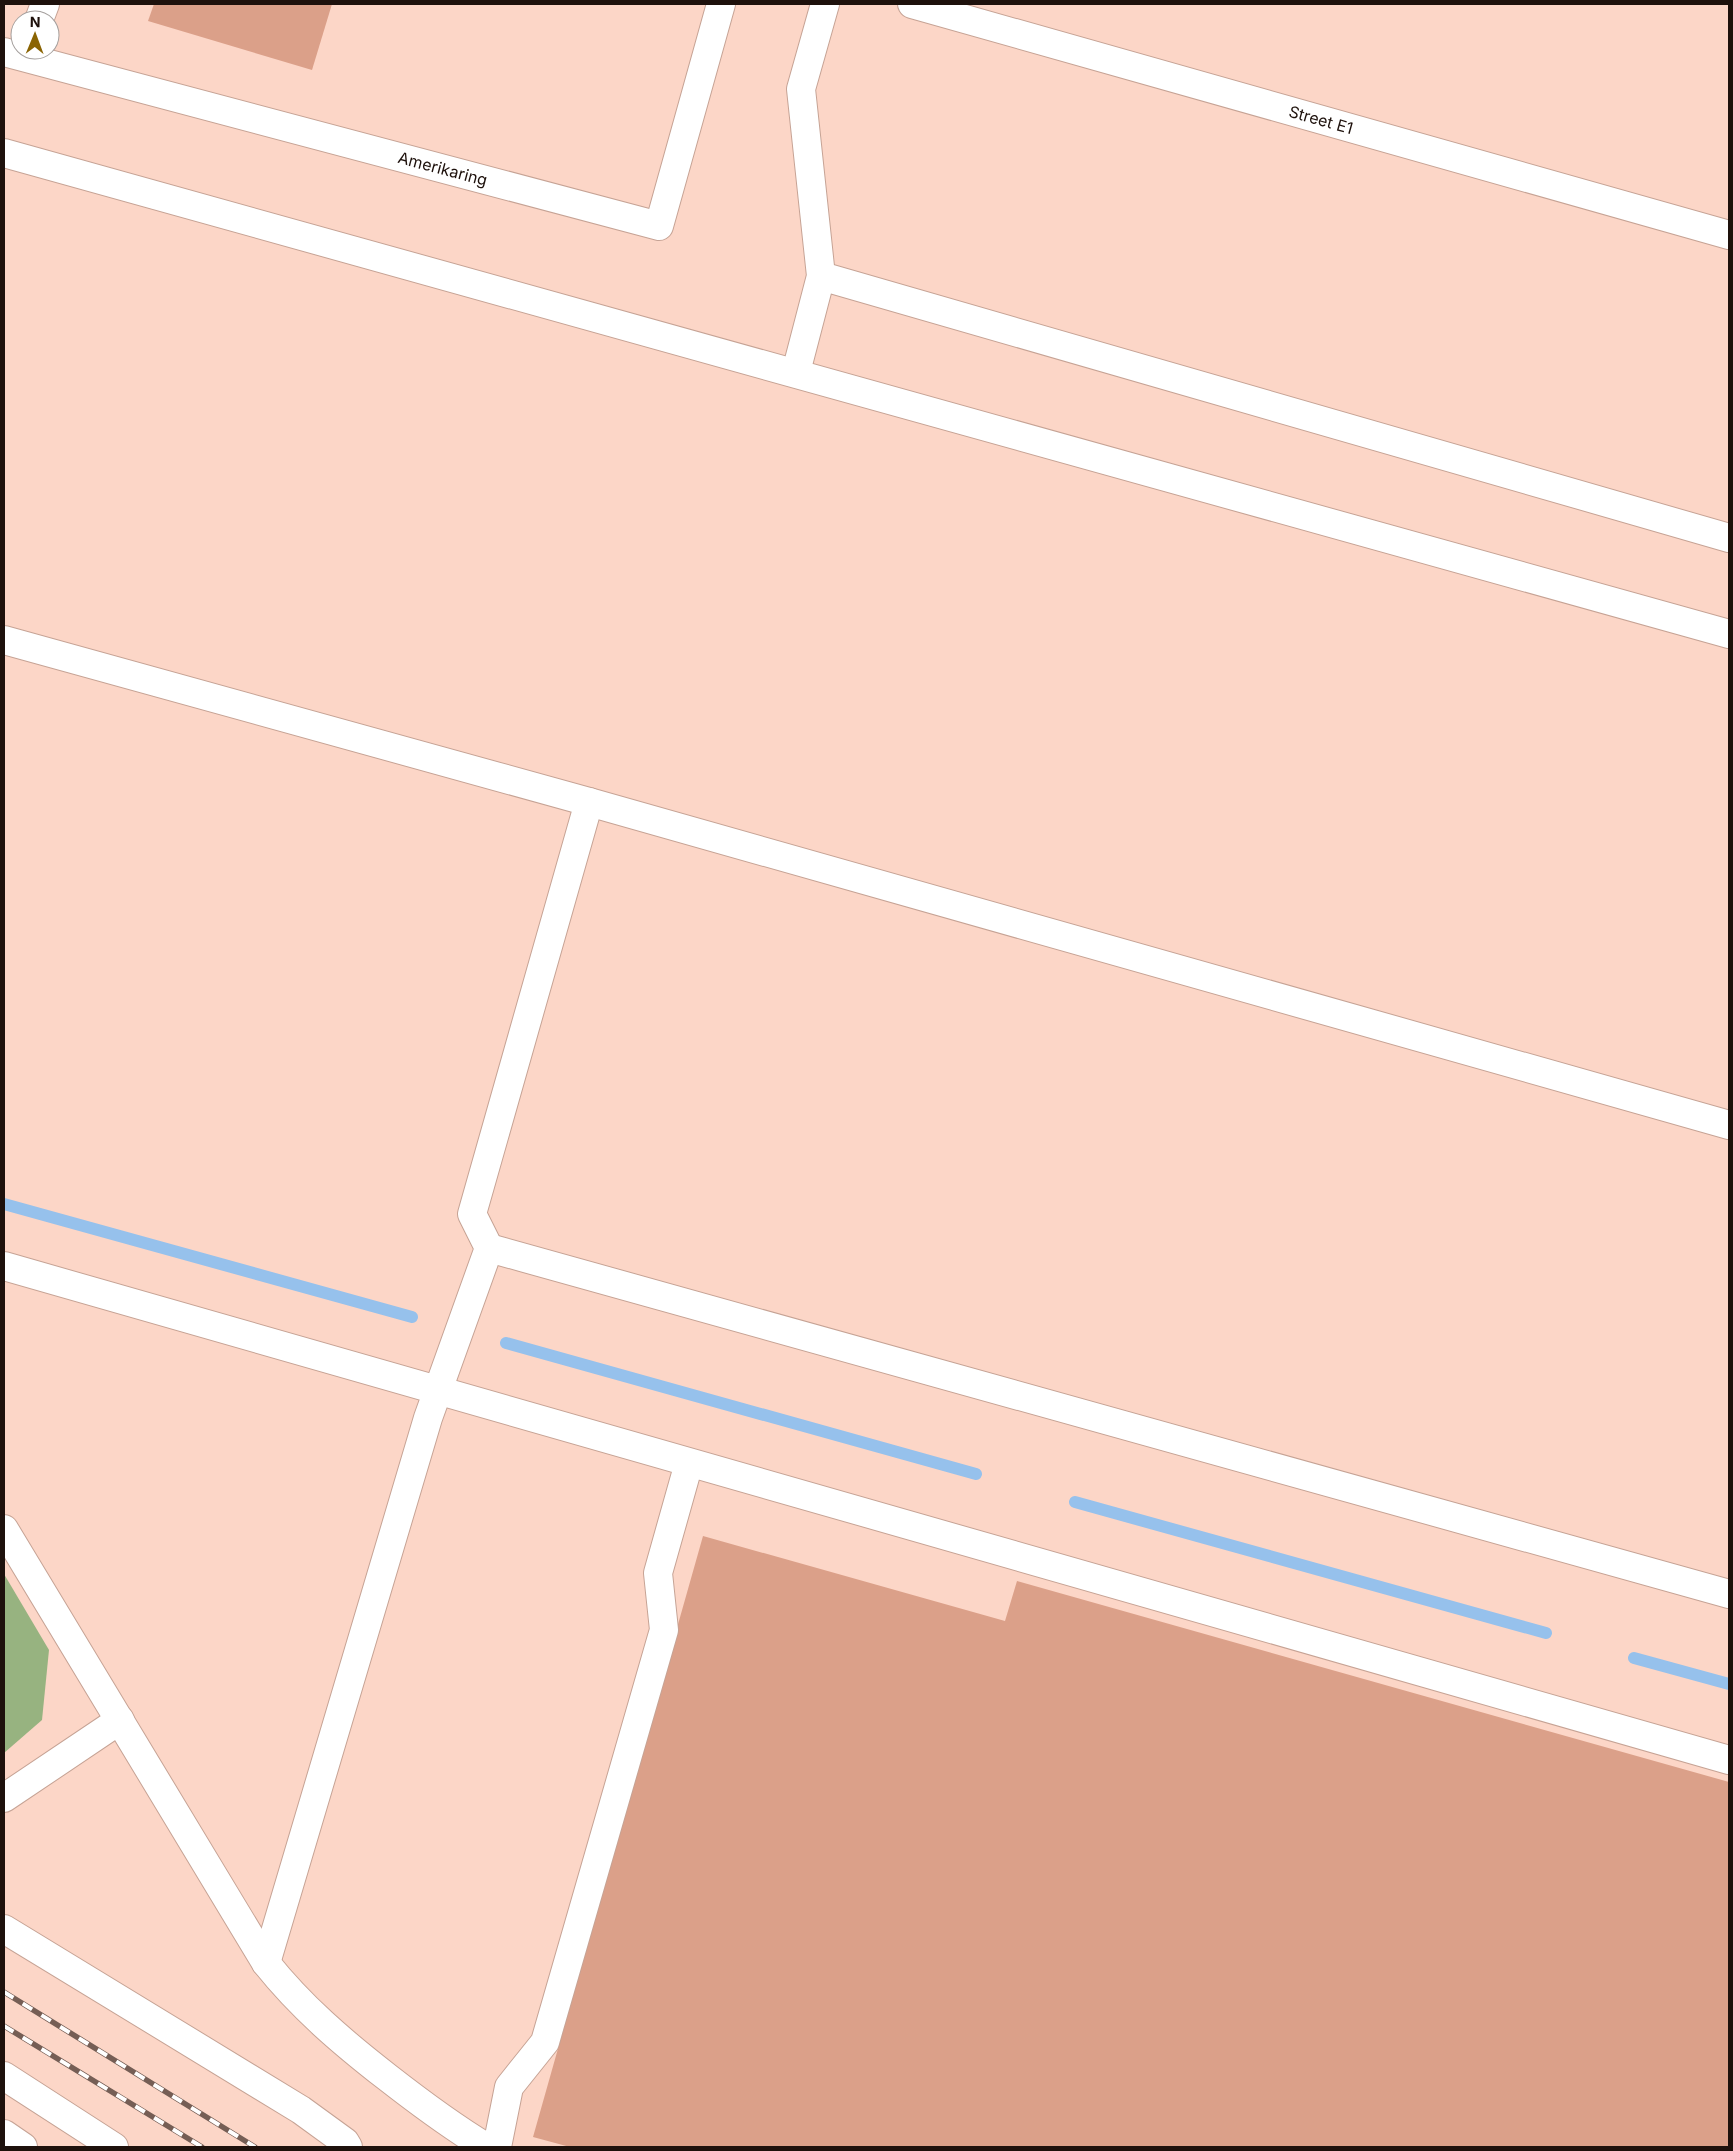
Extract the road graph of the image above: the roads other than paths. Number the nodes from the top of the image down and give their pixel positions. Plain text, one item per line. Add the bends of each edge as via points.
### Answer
1 (721, 4) edge
2 (825, 4) edge
3 (912, 4) edge
4 (44, 60) edge
5 (4, 152) edge
6 (1729, 235) edge
7 (821, 276) junction
8 (796, 372) junction
9 (1729, 538) edge
10 (1729, 634) edge
11 (4, 640) edge
12 (589, 802) junction
13 (1729, 1125) edge
14 (489, 1248) junction
15 (4, 1266) edge
16 (436, 1390) junction
17 (689, 1462) junction
18 (4, 1529) edge
19 (1729, 1594) edge
20 (120, 1720) junction
21 (1729, 1760) edge
22 (4, 1798) edge
23 (4, 1930) edge
24 (266, 1963) junction
25 (4, 2076) edge
26 (4, 2134) edge
27 (23, 2147) edge
28 (114, 2147) edge
29 (348, 2147) edge
30 (486, 2147) edge
31 (497, 2147) edge

1 - 4 street, Amerikaring via 659,226
2 - 7 street via 801,89
3 - 6 street, Street E1
5 - 8 street
7 - 8 street
7 - 9 street
8 - 10 street
11 - 12 street
12 - 13 street
12 - 14 street via 472,1214
14 - 16 street
14 - 19 street
15 - 16 street
16 - 17 street
16 - 24 street
17 - 21 street
17 - 31 street via 658,1573 664,1630 545,2042 509,2087
18 - 20 street
20 - 22 street
20 - 24 street
23 - 29 street via 301,2110
24 - 30 street via 287,1990 330,2033 447,2123
25 - 28 street
26 - 27 street

